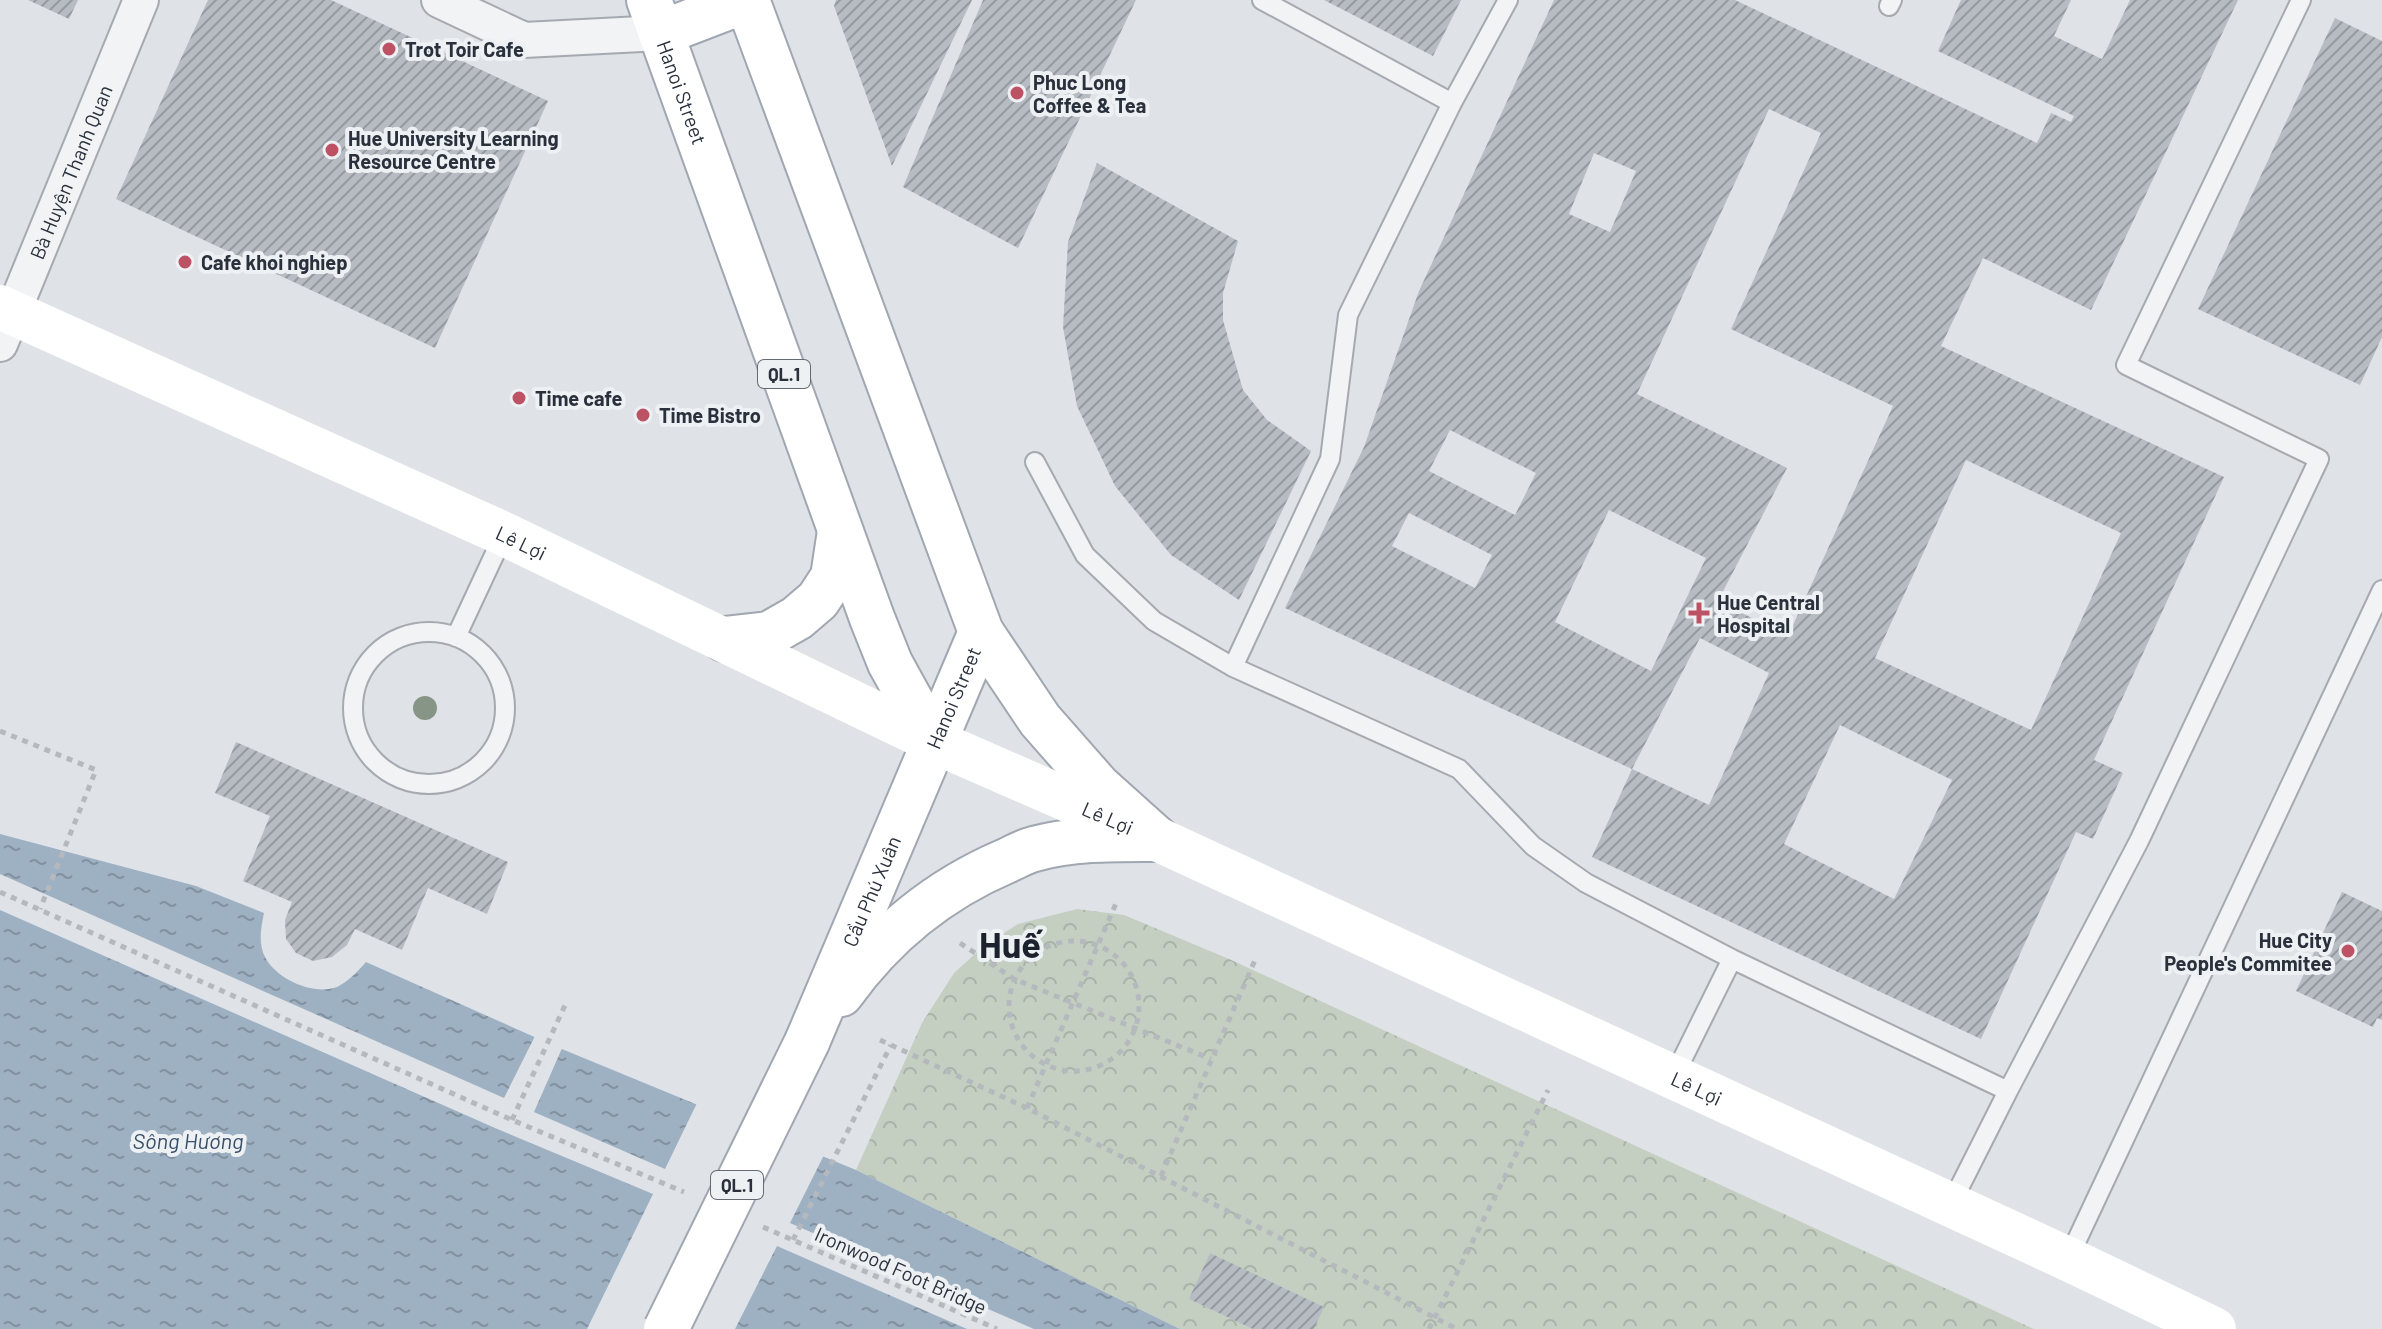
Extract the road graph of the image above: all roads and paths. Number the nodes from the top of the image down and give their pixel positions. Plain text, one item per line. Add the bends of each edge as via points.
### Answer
1 (141, 0) edge
2 (439, 0) edge
3 (747, 0) edge
4 (1262, 0) edge
5 (1508, 0) edge
6 (2301, 0) edge
7 (655, 16) edge
8 (1452, 103) junction
9 (4, 321) edge
10 (1035, 462) dead end
11 (840, 531) junction
12 (504, 534) junction
13 (2382, 590) edge
14 (981, 632) junction
15 (456, 637) junction
16 (724, 639) junction
17 (1233, 667) junction
18 (0, 731) edge
19 (933, 741) junction
20 (1157, 839) junction
21 (0, 892) edge
22 (1117, 901) dead end
23 (40, 909) junction
24 (960, 943) dead end
25 (1097, 946) junction
26 (1732, 959) junction
27 (1255, 960) dead end
28 (1014, 979) junction
29 (567, 1001) dead end
30 (1071, 1003) junction
31 (1135, 1028) junction
32 (880, 1040) dead end
33 (807, 1042) junction
34 (891, 1045) junction
35 (1211, 1059) junction
36 (1045, 1063) junction
37 (1673, 1078) junction
38 (1548, 1090) dead end
39 (2008, 1091) junction
40 (1027, 1108) junction
41 (512, 1120) junction
42 (1161, 1176) junction
43 (659, 1181) dead end
44 (1950, 1206) junction
45 (2068, 1259) junction
46 (1435, 1318) junction
47 (666, 1329) edge
48 (997, 1329) edge
49 (1429, 1329) edge
50 (1457, 1329) edge
51 (2214, 1329) edge

1 - 9 street, Bà Huyện Thanh Quan
2 - 7 street via 524,40
3 - 7 main road
3 - 14 main road, Hanoi Street
4 - 8 lane
5 - 8 lane
6 - 39 lane via 2126,365 2319,459 2139,841
7 - 11 main road, Hanoi Street / QL.1
8 - 17 lane via 1348,315 1330,459
9 - 12 main road, Lê Lợi
10 - 17 lane via 1085,555 1154,621
11 - 16 main road via 833,577 818,600 769,634
11 - 19 main road, Hanoi Street / QL.1 via 890,663
12 - 15 lane
12 - 16 main road, Lê Lợi
13 - 45 lane
14 - 19 main road, Hanoi Street / QL.1
14 - 20 main road via 1040,720 1098,786
15 - 15 lane via 417,632 392,641 360,676 355,723 363,746 399,778 447,783 469,774 489,757 502,734 506,707 501,681 488,659
16 - 19 main road, Lê Lợi
17 - 26 lane via 1459,769 1554,861
18 - 23 path via 96,770
19 - 20 main road, Lê Lợi
19 - 33 main road, Cầu Phú Xuân / QL.1
20 - 33 main road via 1094,839 1034,849 978,872 921,908 861,966
20 - 37 main road, Lê Lợi
21 - 23 path
22 - 25 path
23 - 41 path
24 - 28 path
25 - 28 path via 1066,941 1045,948
25 - 30 path
25 - 31 path via 1125,966 1135,986
26 - 37 lane
26 - 39 lane
27 - 35 path
28 - 30 path
28 - 36 path via 1011,1022 1020,1042
29 - 41 path
30 - 31 path
30 - 36 path
31 - 35 path
31 - 36 path via 1125,1046 1092,1069 1072,1071
32 - 34 path
33 - 47 main road, QL.1, bridge
34 - 40 path
34 - 48 path, Ironwood Foot Bridge via 793,1240
35 - 42 path
36 - 40 path
37 - 44 main road, Lê Lợi
38 - 46 path
39 - 44 lane
40 - 42 path
41 - 43 path
42 - 46 path
44 - 45 main road, Lê Lợi
45 - 51 main road, Lê Lợi
46 - 49 path
46 - 50 path

